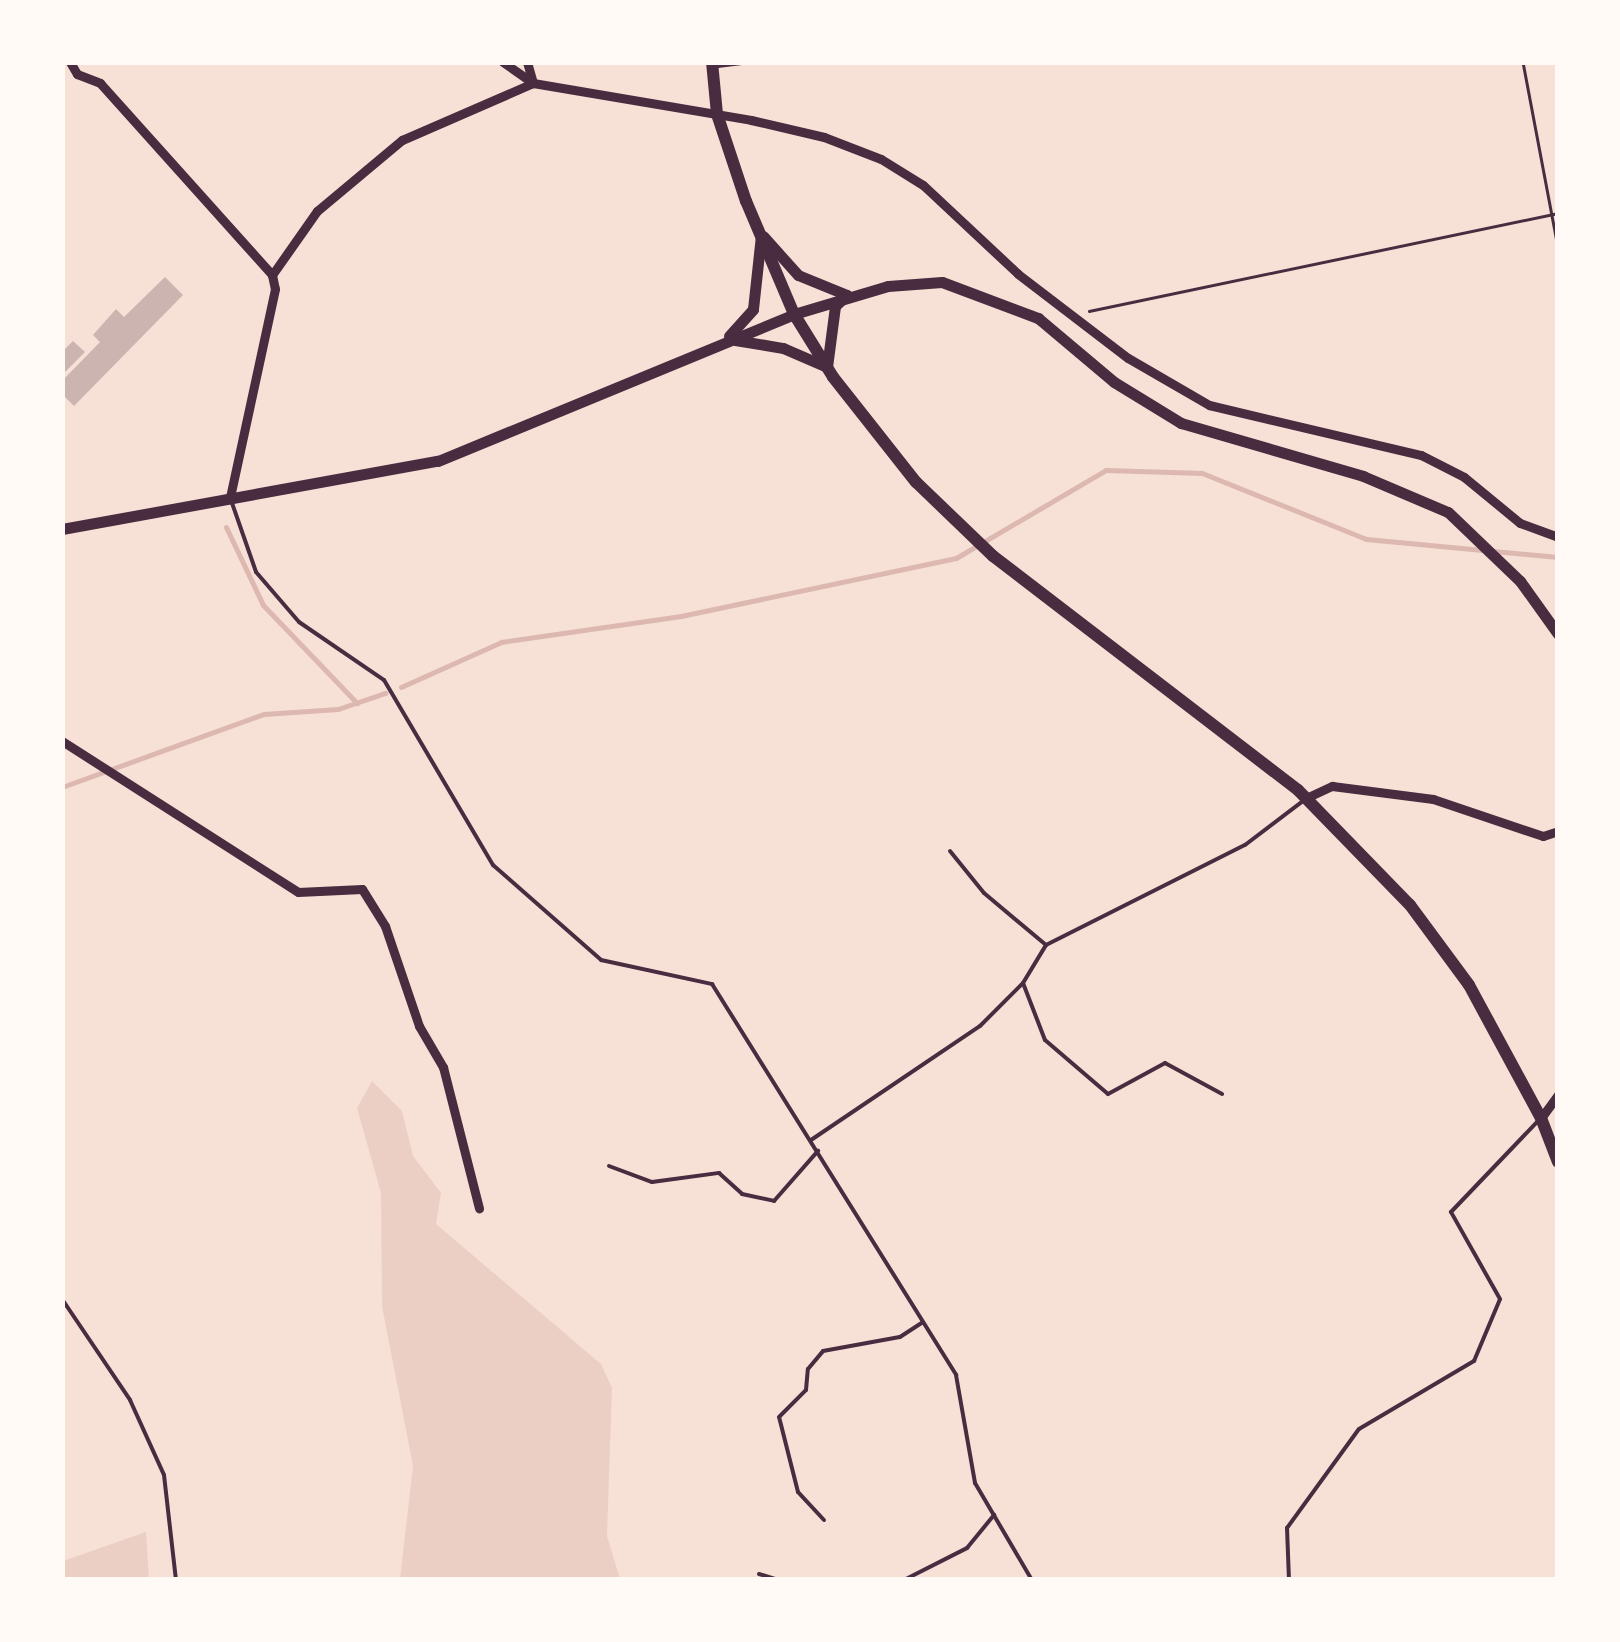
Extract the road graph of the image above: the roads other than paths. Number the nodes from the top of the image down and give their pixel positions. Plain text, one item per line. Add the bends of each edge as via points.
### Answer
1 (70, 62) edge
2 (503, 62) edge
3 (527, 62) edge
4 (750, 62) edge
5 (713, 65) edge
6 (533, 83) junction
7 (717, 114) junction
8 (762, 234) junction
9 (272, 275) junction
10 (848, 295) junction
11 (794, 314) junction
12 (726, 339) junction
13 (827, 367) junction
14 (230, 498) junction
15 (62, 529) edge
16 (1558, 537) edge
17 (1558, 634) edge
18 (62, 741) edge
19 (1306, 798) junction
20 (1558, 831) edge
21 (950, 852) dead end
22 (1046, 946) junction
23 (1023, 982) junction
24 (1222, 1094) dead end
25 (1558, 1096) edge
26 (1541, 1118) junction
27 (811, 1140) junction
28 (818, 1151) junction
29 (1558, 1162) edge
30 (609, 1166) dead end
31 (478, 1208) dead end
32 (62, 1300) edge
33 (923, 1322) junction
34 (994, 1515) junction
35 (824, 1520) dead end
36 (759, 1574) dead end
37 (176, 1580) edge
38 (780, 1580) edge
39 (904, 1580) edge
40 (1032, 1580) edge
41 (1289, 1580) edge

1 - 9 street via 77,74 100,82
2 - 6 street
3 - 6 street
4 - 5 lane
5 - 7 main road
6 - 7 street
6 - 9 street via 402,140 317,211
7 - 8 main road
7 - 16 street via 824,137 880,159 923,185 1018,274 1128,358 1208,405 1421,455 1464,478 1520,523
8 - 10 street via 798,275
8 - 11 main road
8 - 12 street via 753,308
9 - 14 street via 275,290
10 - 11 street
10 - 13 street via 835,306
10 - 17 street via 942,282 1000,298 1038,318 1114,382 1181,423 1362,476 1448,512 1520,581
11 - 12 street
11 - 13 main road
12 - 13 street via 783,348
12 - 14 street via 603,398 438,461
13 - 19 main road via 942,507 993,556
14 - 15 street
14 - 27 lane via 256,572 299,622 384,680 494,865 601,960 712,984
18 - 31 street via 298,892 362,889 385,926 419,1026 443,1067
19 - 20 street via 1332,786 1433,799 1543,836
19 - 22 lane via 1244,845
19 - 26 main road via 1410,905 1469,985
21 - 22 lane via 984,893
22 - 23 lane
23 - 24 lane via 1046,1040 1108,1094 1165,1063
23 - 27 lane via 980,1026
25 - 26 street
26 - 29 main road
26 - 41 lane via 1450,1212 1500,1299 1474,1361 1360,1429 1287,1528
27 - 28 lane
28 - 30 lane via 774,1201 742,1194 719,1173 652,1182
28 - 33 lane
32 - 37 lane via 130,1400 164,1475
33 - 34 lane via 956,1375 975,1484
33 - 35 lane via 900,1338 823,1350 808,1370 806,1390 779,1417 798,1492
34 - 39 lane via 967,1548
34 - 40 lane
36 - 38 lane

